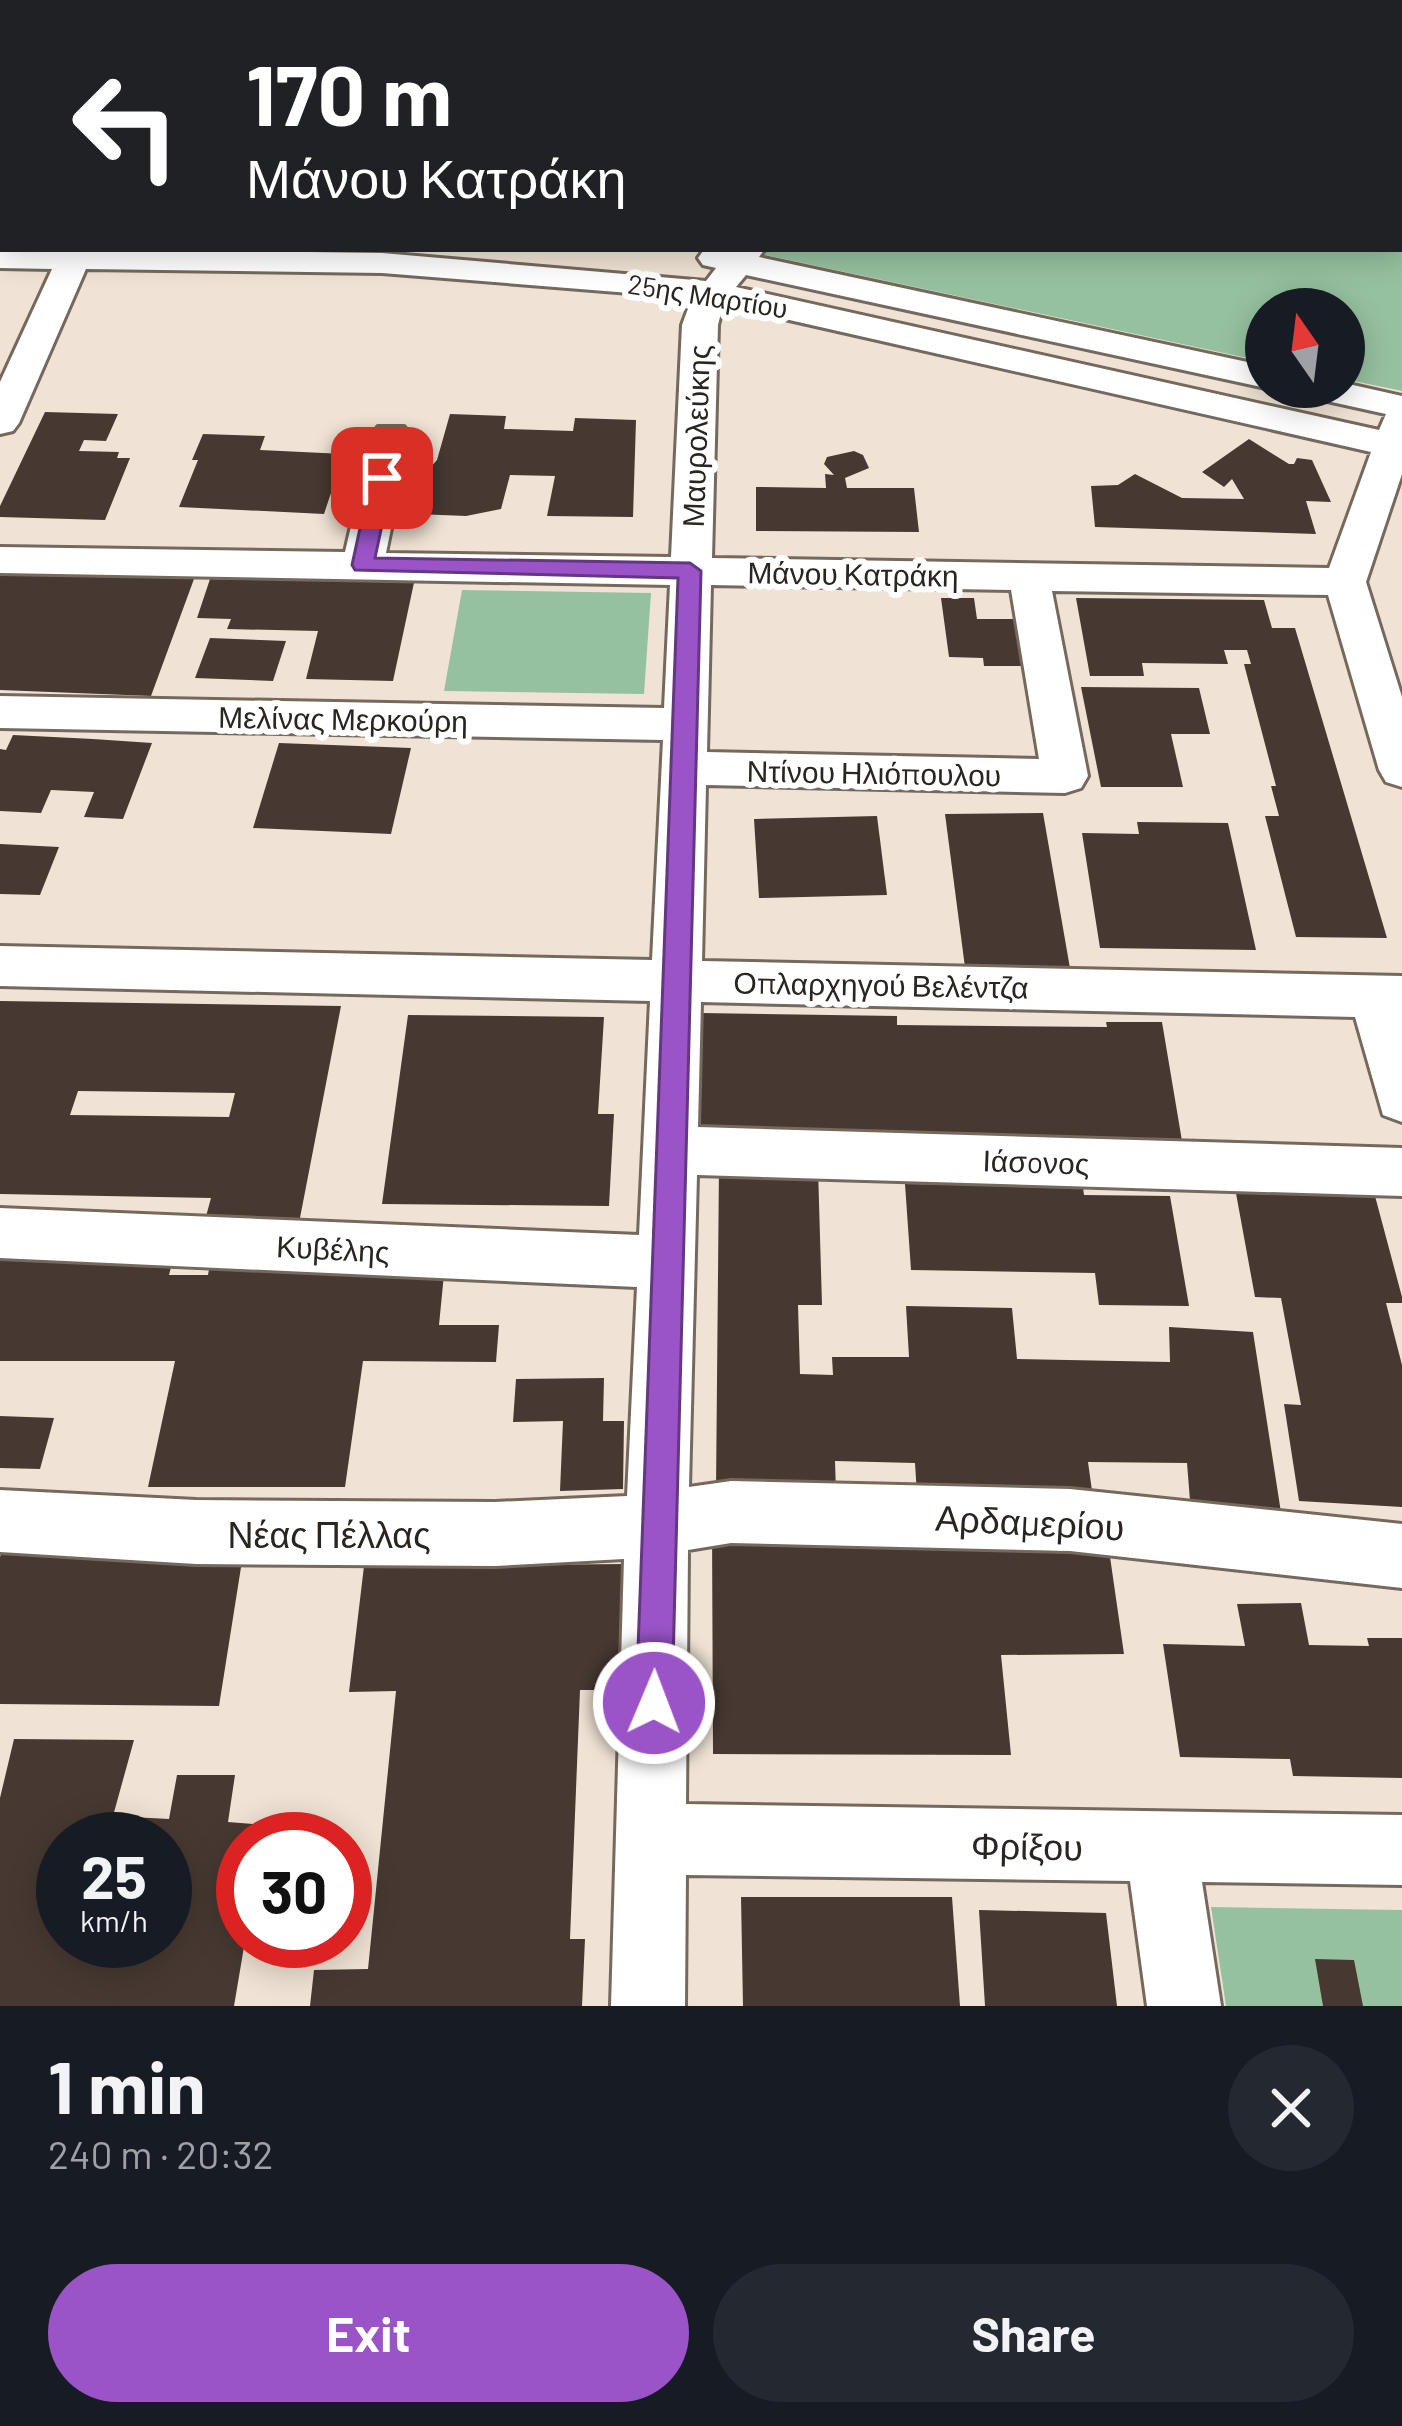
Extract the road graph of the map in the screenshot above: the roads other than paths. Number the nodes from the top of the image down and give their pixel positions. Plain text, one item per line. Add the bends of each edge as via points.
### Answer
1 (646, 252) edge
2 (76, 254) edge
3 (0, 258) edge
4 (734, 267) edge
5 (1245, 372) edge
6 (1356, 408) edge
7 (3, 411) edge
8 (1399, 429) edge
9 (391, 435) dead end
10 (0, 560) edge
11 (363, 565) junction
12 (690, 571) junction
13 (1029, 576) junction
14 (1345, 582) junction
15 (0, 712) edge
16 (684, 746) junction
17 (1402, 770) edge
18 (0, 966) edge
19 (678, 980) junction
20 (1389, 997) edge
21 (1402, 1099) edge
22 (671, 1150) junction
23 (1402, 1172) edge
24 (0, 1233) edge
25 (666, 1262) junction
26 (0, 1521) edge
27 (658, 1522) junction
28 (1402, 1556) edge
29 (652, 1839) junction
30 (1160, 1848) junction
31 (1402, 1850) edge
32 (648, 2006) edge
33 (1184, 2006) edge

1 - 4 street, 25ης Μαρτίου
2 - 3 street, 25ης Μαρτίου
2 - 4 street, 25ης Μαρτίου
2 - 7 street
4 - 5 street, 25ης Μαρτίου
4 - 8 street, 25ης Μαρτίου
4 - 12 street, Μαυρολεύκης via 700,325
6 - 8 street
8 - 14 street
9 - 11 street
10 - 11 street, Μάνου Κατράκη
11 - 12 street, Μάνου Κατράκη
12 - 13 street, Μάνου Κατράκη
12 - 16 street, Μαυρολεύκης
13 - 14 street, Μάνου Κατράκη
13 - 16 street, Ντίνου Ηλιόπουλου via 1065,776
14 - 17 street
15 - 16 street, Μελίνας Μερκούρη
16 - 19 street, Μαυρολεύκης
18 - 19 street, Οπλαρχηγού Βελέντζα
19 - 20 street, Οπλαρχηγού Βελέντζα
19 - 22 street, Μαυρολεύκης
20 - 21 street
22 - 23 street, Ιάσoνος
22 - 25 street, Μαυρολεύκης
24 - 25 street, Κυβέλης
25 - 27 street, Μαυρολεύκης
26 - 27 street, Νέας Πέλλας via 298,1534 561,1533
27 - 28 street, Αρδαμερίου via 731,1512 1070,1520
27 - 29 street, Μαυρολεύκης
29 - 30 street, Φρίξου
29 - 32 street, Μαυρολεύκης
30 - 31 street, Φρίξου
30 - 33 street

